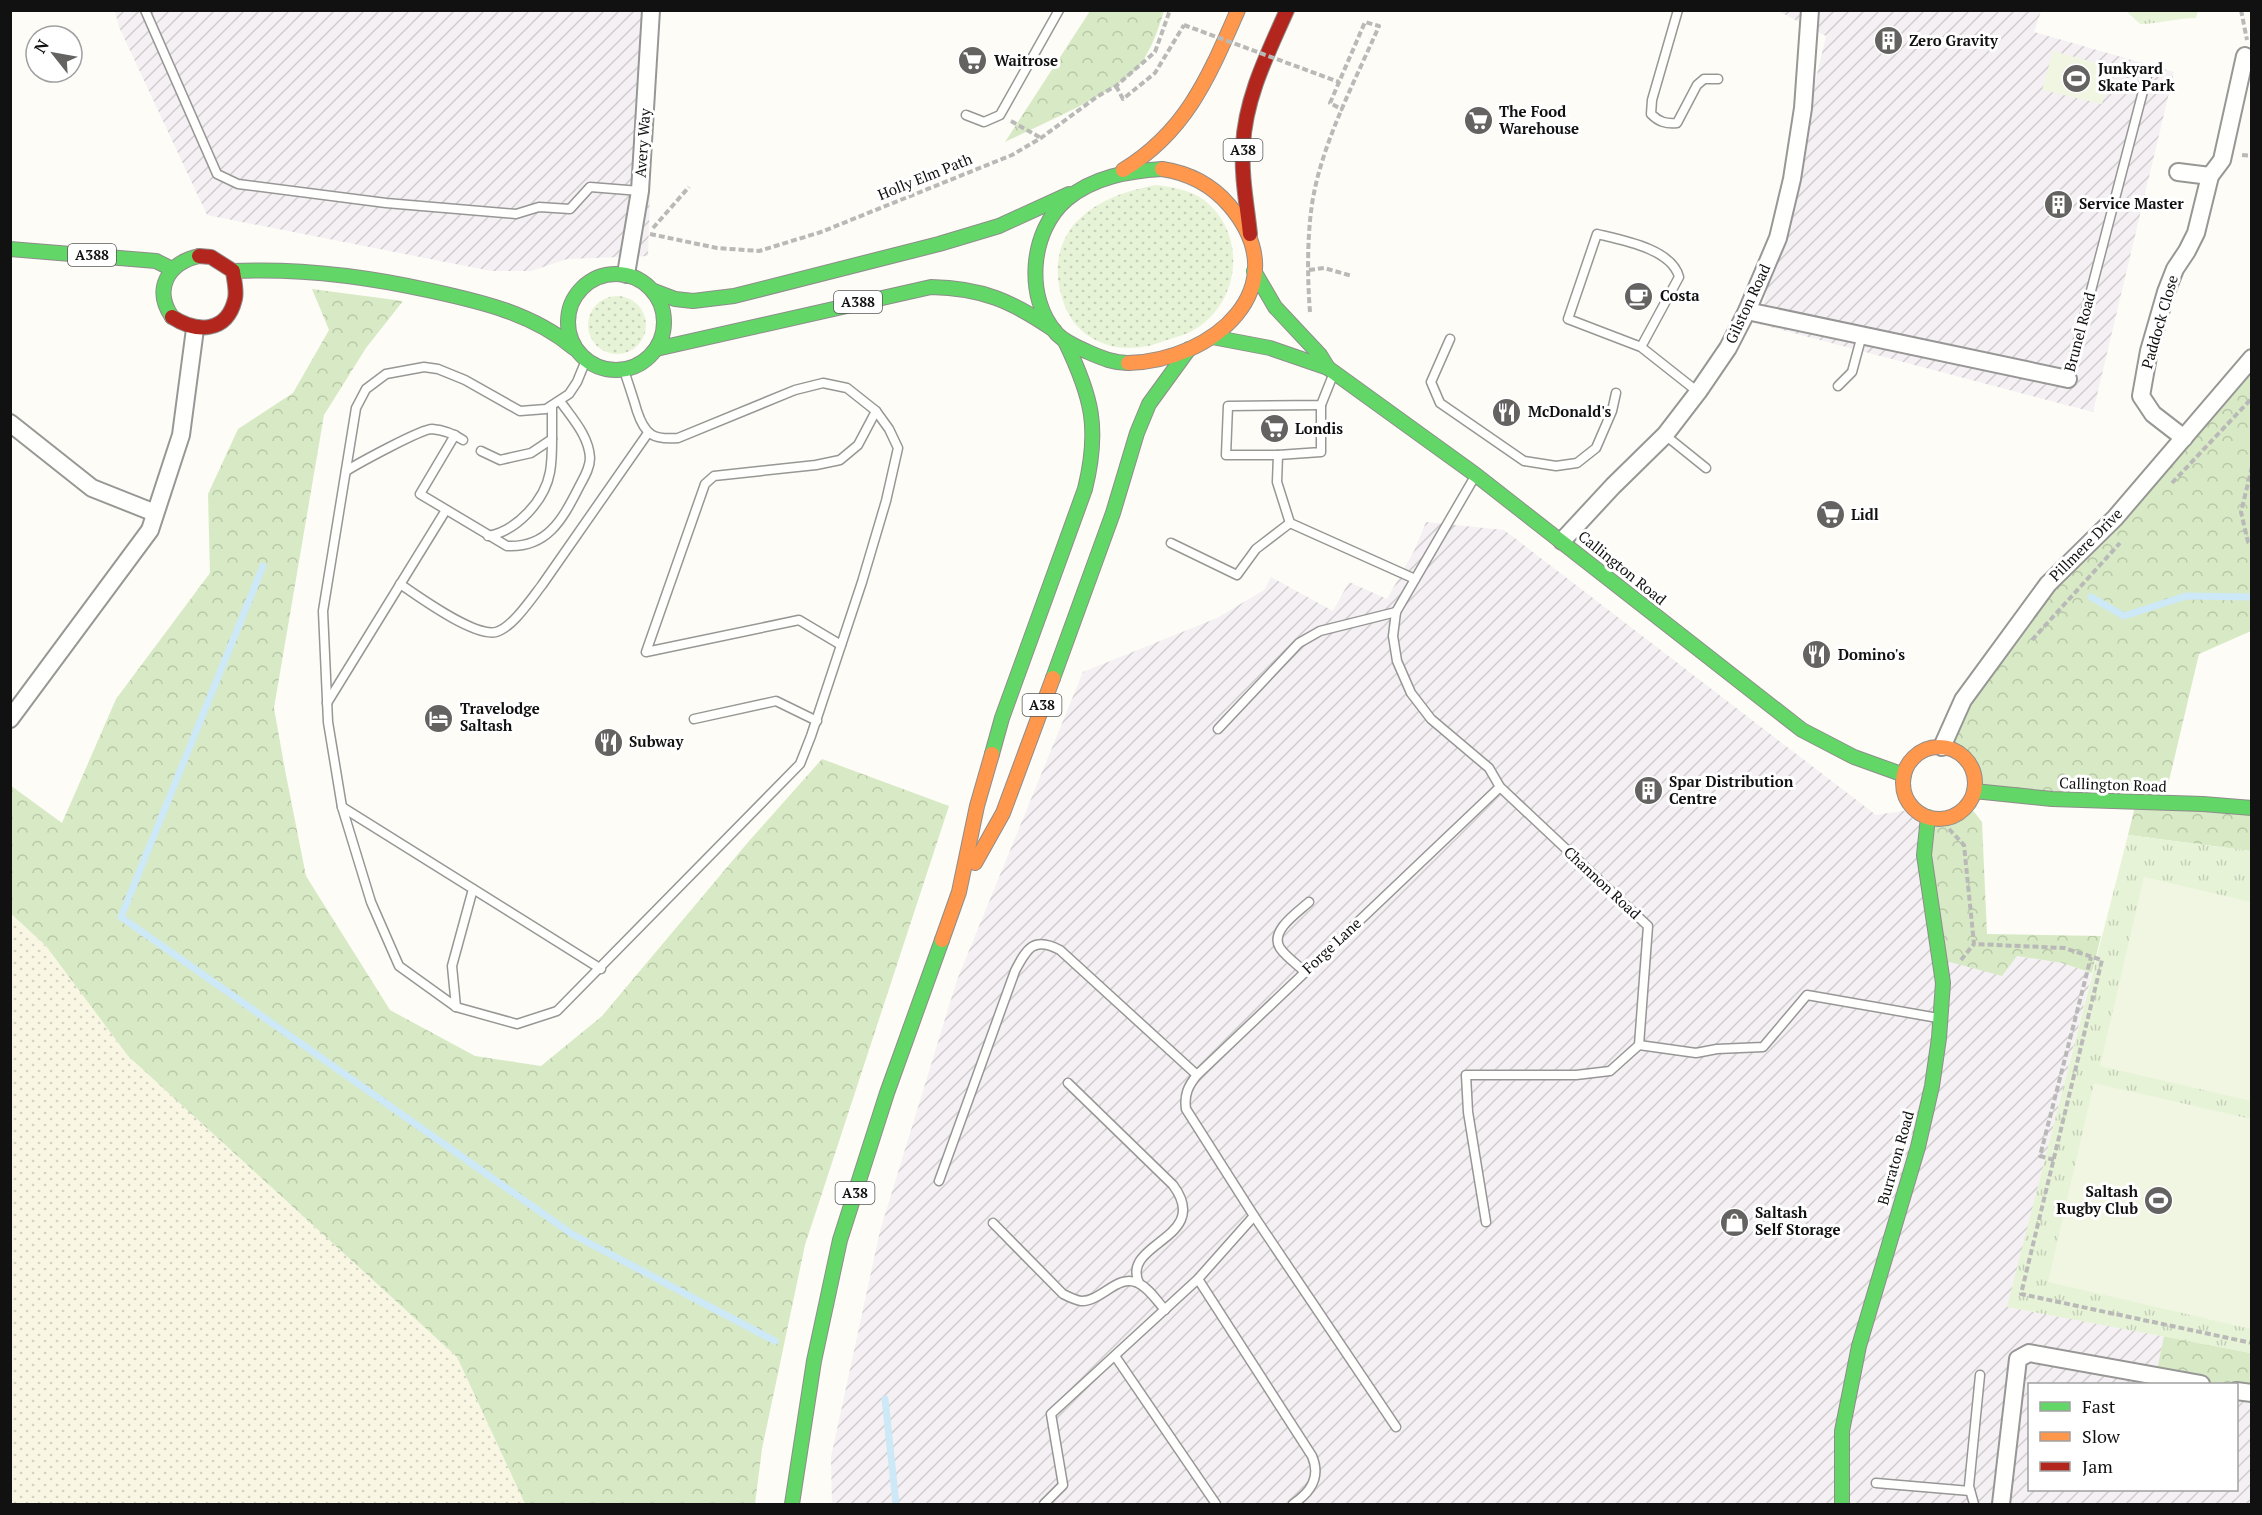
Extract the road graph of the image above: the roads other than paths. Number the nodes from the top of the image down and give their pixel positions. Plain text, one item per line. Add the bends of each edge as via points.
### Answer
1 (145, 10) edge
2 (651, 10) edge
3 (1059, 10) edge
4 (1238, 10) edge
5 (1287, 10) edge
6 (1678, 10) edge
7 (1810, 10) edge
8 (2245, 56) road end
9 (2148, 72) dead end
10 (1718, 79) dead end
11 (966, 114) dead end
12 (2178, 172) dead end
13 (2210, 176) junction
14 (1106, 178) junction
15 (1082, 189) junction
16 (640, 191) junction
17 (1251, 244) junction
18 (10, 249) edge
19 (172, 269) junction
20 (1254, 270) junction
21 (233, 272) junction
22 (626, 274) junction
23 (654, 291) junction
24 (555, 301) dead end
25 (571, 301) junction
26 (523, 302) dead end
27 (488, 304) junction
28 (1747, 311) junction
29 (195, 329) junction
30 (1054, 330) junction
31 (1862, 335) junction
32 (1212, 337) junction
33 (1450, 339) dead end
34 (1065, 341) junction
35 (1641, 347) junction
36 (574, 348) junction
37 (656, 349) junction
38 (1189, 349) junction
39 (2252, 358) edge
40 (586, 360) junction
41 (624, 370) junction
42 (1331, 370) junction
43 (2068, 379) joint
44 (1838, 386) dead end
45 (1698, 392) junction
46 (1616, 393) dead end
47 (560, 401) junction
48 (1321, 405) junction
49 (552, 406) junction
50 (876, 411) junction
51 (10, 423) edge
52 (648, 434) junction
53 (455, 435) junction
54 (1665, 435) junction
55 (2184, 438) junction
56 (552, 439) junction
57 (463, 440) dead end
58 (482, 451) dead end
59 (1278, 455) junction
60 (1706, 468) dead end
61 (346, 471) junction
62 (1476, 475) junction
63 (446, 510) junction
64 (155, 513) junction
65 (1290, 523) junction
66 (488, 536) junction
67 (1562, 541) junction
68 (1171, 543) dead end
69 (1415, 579) junction
70 (400, 584) junction
71 (1396, 612) junction
72 (841, 645) junction
73 (327, 703) junction
74 (694, 718) dead end
75 (10, 719) edge
76 (817, 721) junction
77 (1218, 729) dead end
78 (1942, 747) junction
79 (1904, 775) junction
80 (1500, 787) junction
81 (1974, 791) junction
82 (342, 807) junction
83 (2252, 808) edge
84 (1934, 818) junction
85 (473, 889) junction
86 (959, 892) junction
87 (1309, 902) dead end
88 (601, 969) junction
89 (1305, 972) junction
90 (456, 1007) junction
91 (1940, 1019) junction
92 (1638, 1045) junction
93 (1197, 1075) junction
94 (1068, 1083) dead end
95 (939, 1180) dead end
96 (1254, 1216) junction
97 (1486, 1222) dead end
98 (993, 1223) dead end
99 (1198, 1279) junction
100 (1139, 1283) junction
101 (1165, 1310) junction
102 (1115, 1356) junction
103 (1980, 1375) dead end
104 (2195, 1383) edge
105 (1396, 1427) dead end
106 (1876, 1483) dead end
107 (1970, 1491) junction
108 (792, 1504) edge
109 (1044, 1504) edge
110 (1216, 1504) edge
111 (1293, 1504) edge
112 (1842, 1504) edge
113 (1974, 1504) edge
114 (2001, 1504) edge

1 - 16 lane via 217,174 238,184 386,203 516,214 539,207 570,209 590,187
2 - 16 street, Avery Way
3 - 11 lane via 1000,115 984,122
4 - 14 main road via 1203,85 1179,122 1159,146
5 - 17 main road, A38 via 1255,87 1244,132 1242,162
6 - 10 lane via 1651,114 1656,120 1677,123 1697,85 1704,79
7 - 28 street, Gilston Road via 1803,108 1792,179 1778,238
8 - 13 street, Paddock Close via 2222,160
9 - 43 lane, Brunel Road
12 - 13 street
13 - 55 street, Paddock Close via 2196,233 2166,292 2141,396 2152,414
14 - 15 main road
14 - 17 main road via 1137,170 1183,172 1219,195 1232,209
15 - 23 main road, A388 via 999,226 734,296 689,303
15 - 30 main road via 1064,202 1051,219 1036,258 1038,293
16 - 22 street, Avery Way via 641,232
17 - 20 main road
18 - 19 main road, A388 via 156,261
19 - 21 main road via 187,258 199,256 211,257
19 - 29 main road via 164,284 167,308 183,326
20 - 32 main road via 1252,288 1240,311
20 - 42 main road, Callington Road via 1275,307
21 - 27 main road via 261,269 382,280
21 - 29 main road via 237,294 228,317 207,329
22 - 23 main road via 642,280
22 - 25 main road via 594,278
23 - 37 main road via 664,320
24 - 25 main road
25 - 36 main road via 568,333
26 - 27 main road
27 - 36 main road via 523,316
28 - 31 street, Brunel Road
28 - 45 street, Gilston Road
29 - 64 street via 181,435
30 - 34 main road
30 - 37 main road, A388 via 993,294 931,287
31 - 43 street, Brunel Road
31 - 44 lane via 1852,372
32 - 38 main road
32 - 42 main road, Callington Road via 1270,348
33 - 46 lane via 1431,382 1440,403 1524,461 1556,466 1577,464 1596,448
34 - 38 main road via 1121,364
34 - 86 main road, A38 via 1089,393 1093,416 1092,465 1002,718 977,806
35 - 35 lane via 1679,277 1677,268 1635,243 1597,234 1568,319
35 - 45 lane
36 - 40 main road
37 - 41 main road via 647,359
38 - 86 main road, A38 via 1149,404 1003,813
39 - 55 street, Pillmere Drive
40 - 41 main road via 604,369
40 - 47 lane via 577,382
41 - 52 lane via 641,424
42 - 48 lane
42 - 62 main road, Callington Road
45 - 54 street, Gilston Road
47 - 49 lane
47 - 66 lane via 586,438 589,452 587,470 574,497 560,522 548,534 531,542 507,546
48 - 59 lane via 1321,453
48 - 59 lane via 1228,406 1226,455
49 - 56 lane
49 - 61 lane via 519,411 438,369 424,367 386,374 366,389 356,408
50 - 52 lane via 847,388 823,383 795,390 678,438
50 - 72 lane via 898,448 886,501
50 - 72 lane via 858,445 840,460 714,476 705,484 646,652 799,620
51 - 64 street via 92,488
52 - 70 lane via 525,608 506,627 496,632 481,631 449,616
53 - 57 lane
53 - 61 lane via 430,429
53 - 63 lane via 420,494
54 - 60 lane
54 - 67 street, Gilston Road
55 - 78 street, Pillmere Drive via 2115,518 2048,584 1963,700
56 - 58 lane via 531,453 500,460
56 - 66 lane via 550,472 533,508 500,534
59 - 65 lane via 1277,482
61 - 73 lane via 323,611
62 - 67 main road, Callington Road
62 - 69 lane, Channon Road
63 - 66 lane
63 - 70 lane
64 - 75 street via 150,530
65 - 68 lane via 1256,549 1237,575
65 - 69 lane
67 - 79 main road, Callington Road via 1802,729 1854,757
69 - 71 lane, Channon Road
70 - 73 lane
71 - 77 lane via 1320,631 1299,644
71 - 80 lane, Channon Road via 1392,636 1397,661 1411,693 1431,719 1489,768
72 - 76 lane
73 - 82 lane
74 - 76 lane via 776,701
76 - 88 lane via 800,764
78 - 79 main road via 1916,755
78 - 81 main road via 1967,760 1975,776
79 - 84 main road via 1907,799 1915,809
80 - 89 lane, Forge Lane
80 - 92 lane, Channon Road via 1648,926
81 - 83 main road, Callington Road via 2052,799
81 - 84 main road via 1958,813
82 - 85 lane
82 - 90 lane via 371,902 399,966
84 - 91 main road, Burraton Road via 1924,851 1943,983
85 - 88 lane
85 - 90 lane via 452,966
86 - 108 main road, A38 via 886,1093 840,1240 814,1361
87 - 89 lane via 1279,931 1277,939 1280,948
88 - 90 lane via 557,1011 517,1024
89 - 93 lane, Forge Lane
91 - 92 lane via 1807,995 1763,1047 1696,1053
91 - 112 main road, Burraton Road via 1932,1086 1918,1147 1859,1346 1842,1431
92 - 97 lane via 1610,1071 1576,1075 1466,1075 1468,1112
93 - 95 lane via 1060,950 1043,942 1037,944 1029,948 1015,971
93 - 96 lane, Forge Lane via 1185,1100 1190,1115
94 - 100 lane via 1173,1185 1184,1203 1178,1226 1142,1259 1136,1273
96 - 99 lane
96 - 105 lane
98 - 100 lane via 1054,1286 1074,1299 1088,1300 1118,1284
99 - 101 lane
99 - 111 lane via 1312,1456 1315,1479 1309,1491
100 - 101 lane
101 - 102 lane
102 - 109 lane via 1051,1413 1063,1485
102 - 110 lane
103 - 107 lane
104 - 114 street via 2028,1353 2018,1359
106 - 107 lane
107 - 113 lane

